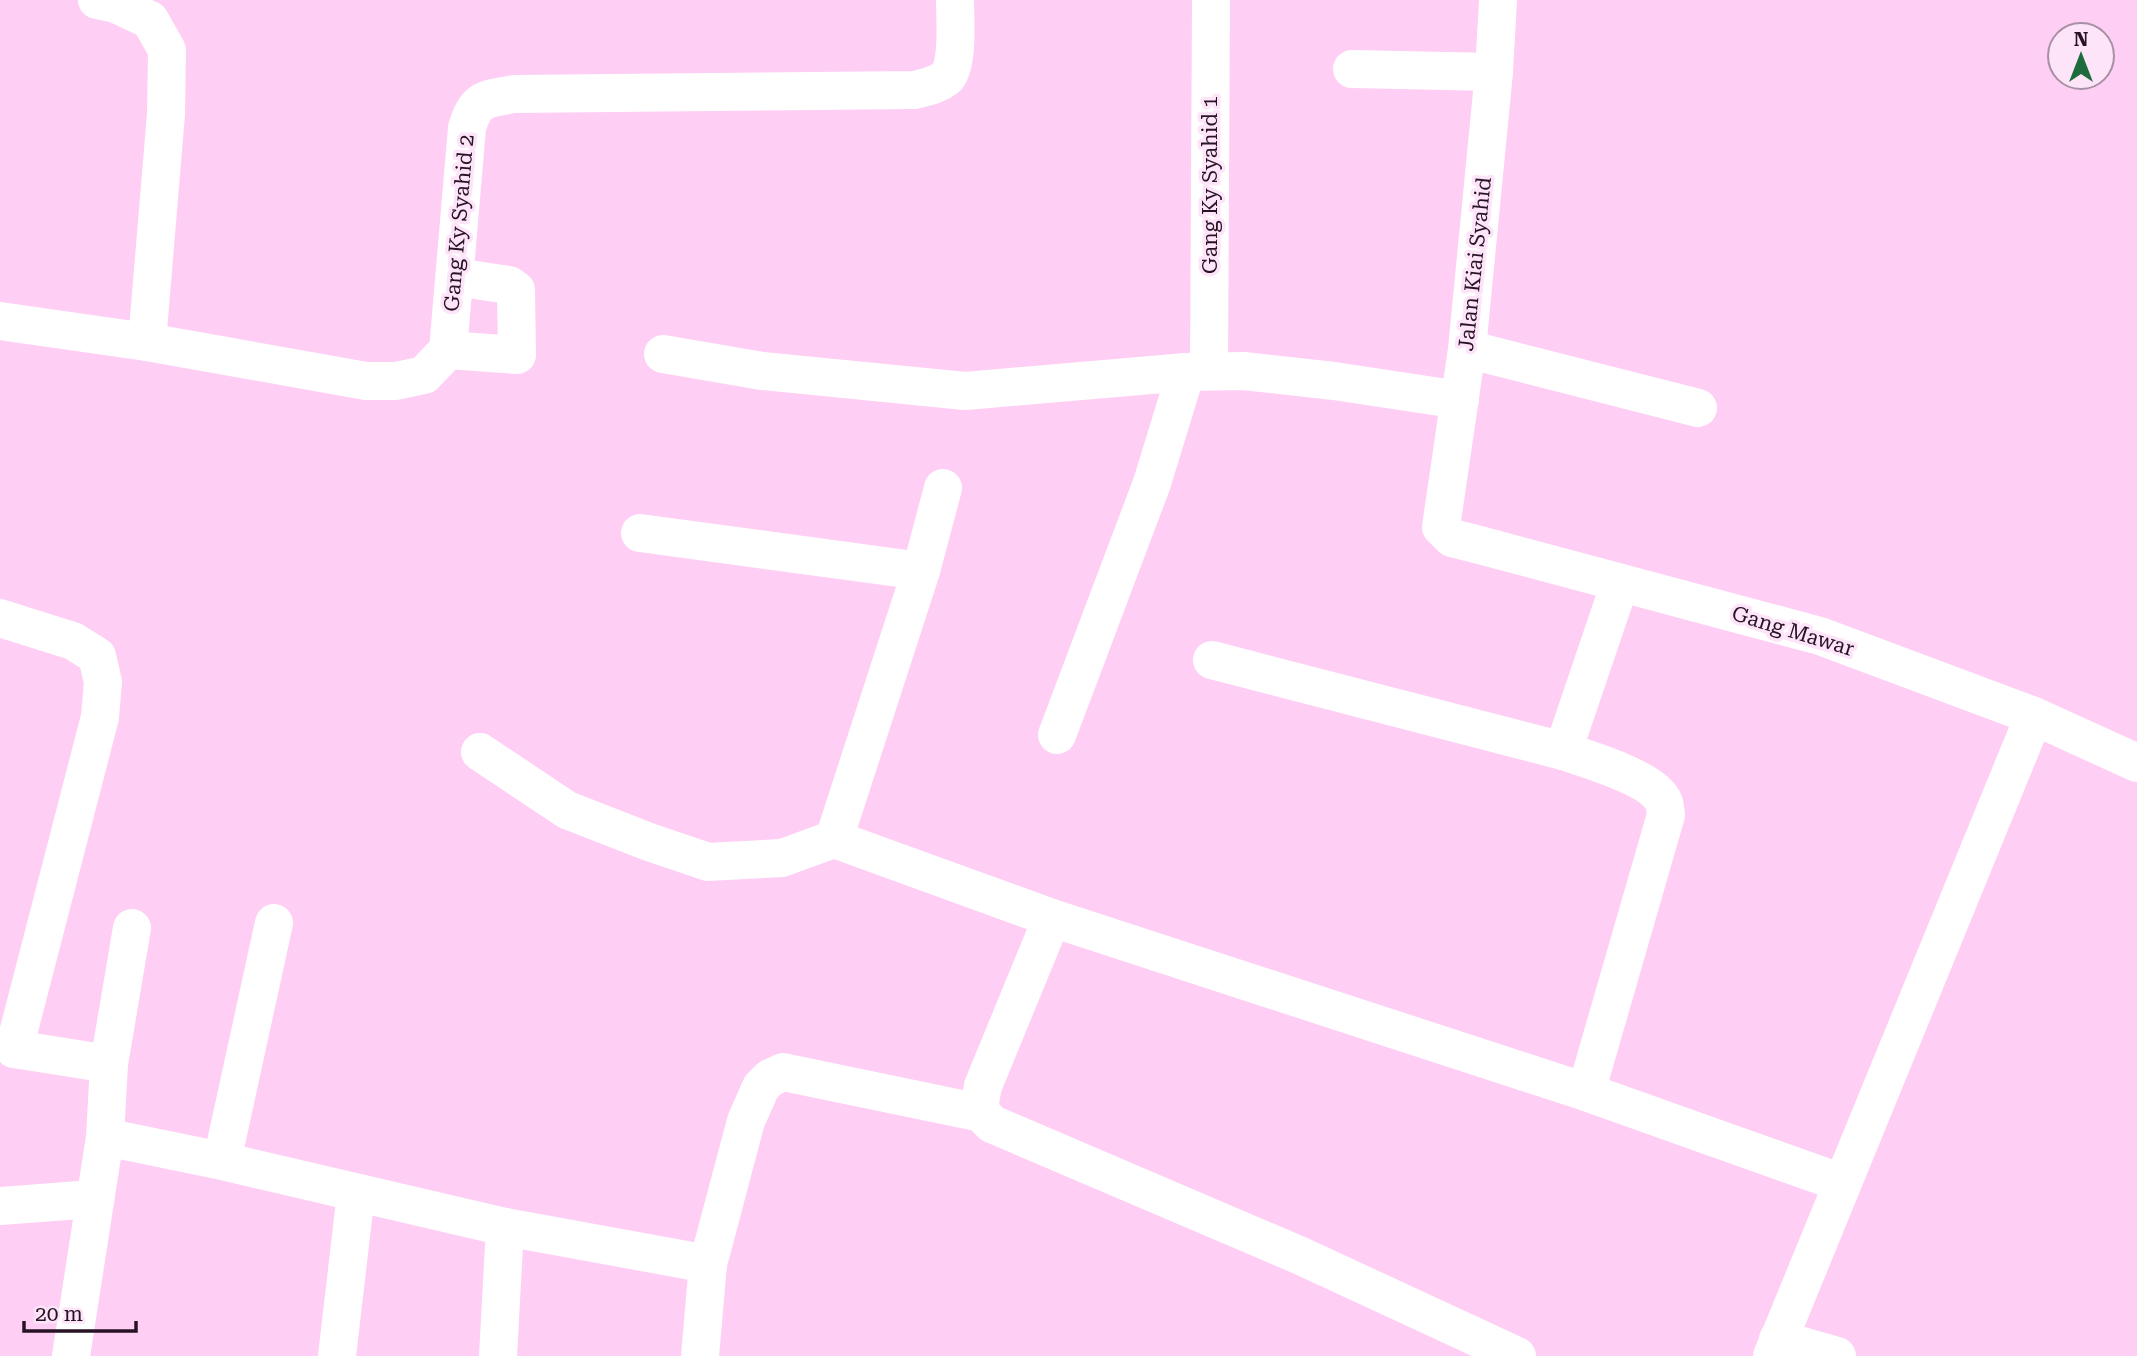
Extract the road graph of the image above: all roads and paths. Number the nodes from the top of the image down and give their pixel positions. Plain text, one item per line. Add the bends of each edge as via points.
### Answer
1 (97, 0) edge
2 (955, 0) edge
3 (1211, 0) edge
4 (1498, 0) edge
5 (1352, 69) dead end
6 (1494, 72) junction
7 (455, 277) junction
8 (0, 321) edge
9 (146, 342) junction
10 (1467, 349) junction
11 (448, 350) junction
12 (663, 354) dead end
13 (1197, 371) junction
14 (1460, 400) junction
15 (1698, 408) dead end
16 (943, 488) dead end
17 (1441, 527) joint
18 (640, 533) dead end
19 (921, 572) junction
20 (1620, 583) junction
21 (0, 618) edge
22 (1212, 660) dead end
23 (2034, 716) junction
24 (1057, 735) dead end
25 (1563, 751) junction
26 (480, 752) dead end
27 (2137, 763) edge
28 (834, 839) junction
29 (1052, 918) junction
30 (274, 923) dead end
31 (132, 928) dead end
32 (7, 1048) edge
33 (109, 1064) junction
34 (1586, 1092) junction
35 (981, 1113) junction
36 (104, 1137) junction
37 (222, 1161) junction
38 (1842, 1183) junction
39 (356, 1193) junction
40 (93, 1199) junction
41 (0, 1206) edge
42 (505, 1227) junction
43 (708, 1264) junction
44 (1775, 1348) edge
45 (71, 1356) edge
46 (337, 1356) edge
47 (498, 1356) edge
48 (700, 1356) edge
49 (1517, 1356) edge
50 (1837, 1356) edge

1 - 9 street via 150,20 167,50 166,114
2 - 7 street, Gang Ky Syahid 2 via 954,59 949,75 938,84 915,90 514,94 484,100 472,110 467,128
3 - 13 street, Gang Ky Syahid 1
4 - 6 street, Jalan Kiai Syahid
5 - 6 street
6 - 10 street, Jalan Kiai Syahid
7 - 11 street, Gang Ky Syahid 2
7 - 11 street via 516,290 517,355
8 - 9 street
9 - 11 street via 366,381 424,375
10 - 14 street, Jalan Kiai Syahid
10 - 15 street
12 - 13 street via 762,371 965,391
13 - 14 street via 1334,381
13 - 24 street, Gang Ky Syahid 1
14 - 17 street, Jalan Kiai Syahid
16 - 19 street
17 - 20 street, Gang Mawar via 1452,538
18 - 19 street
19 - 28 street
20 - 23 street, Gang Mawar via 1820,636
20 - 25 street
21 - 32 street via 73,641 97,656 103,682 100,717
22 - 25 street
23 - 27 street, Gang Mawar
23 - 38 street
25 - 34 street via 1607,765 1658,793 1666,815
26 - 28 street via 567,810 708,862 782,858
28 - 29 street
29 - 34 street
29 - 35 street via 983,1086
30 - 37 street
31 - 33 street
32 - 33 street
33 - 36 street
34 - 38 street
35 - 43 street via 783,1072 771,1078 761,1087 746,1121
35 - 49 street via 992,1124 1301,1256
36 - 37 street
36 - 40 street
37 - 39 street
38 - 44 street
39 - 42 street
39 - 46 street
40 - 41 street
40 - 45 street
42 - 43 street
42 - 47 street
43 - 48 street
44 - 50 street

